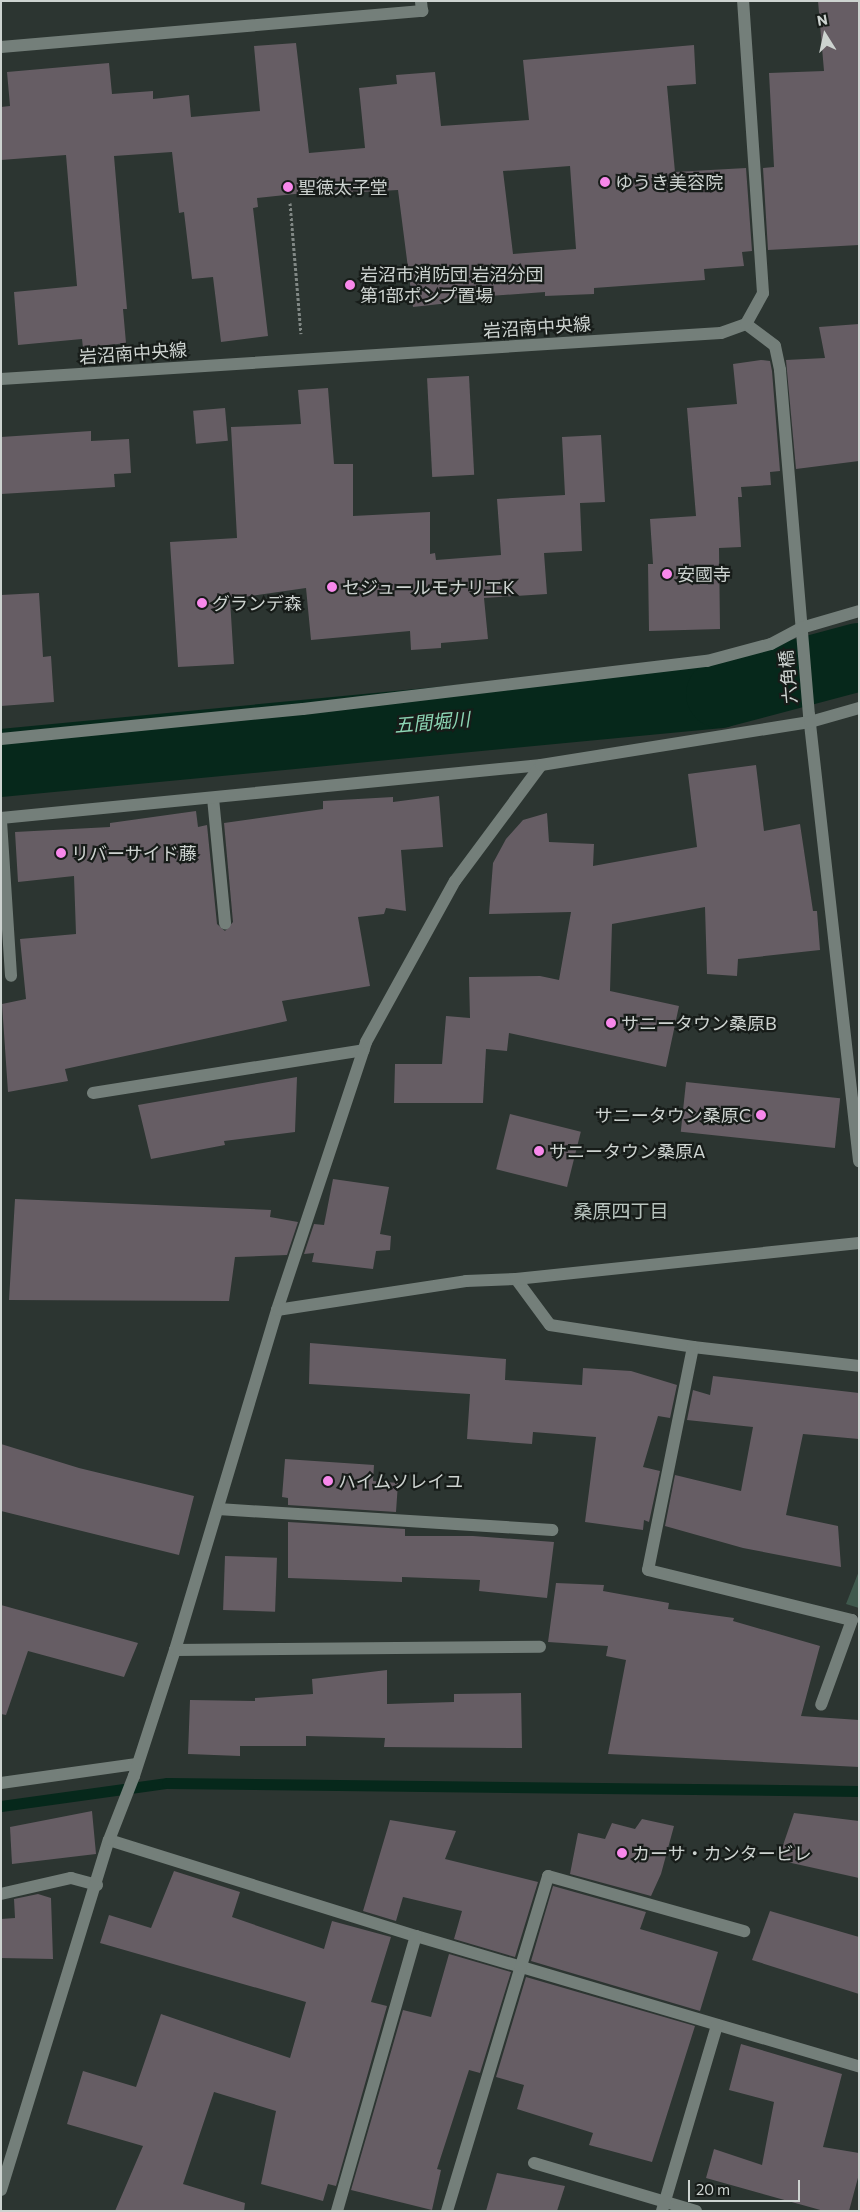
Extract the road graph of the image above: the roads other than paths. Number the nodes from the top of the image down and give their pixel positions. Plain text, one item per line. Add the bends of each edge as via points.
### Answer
1 (421, 1) edge
2 (743, 1) edge
3 (1, 47) edge
4 (746, 324) junction
5 (1, 379) edge
6 (859, 611) edge
7 (801, 632) junction
8 (859, 708) edge
9 (809, 719) junction
10 (1, 739) edge
11 (541, 765) junction
12 (213, 798) junction
13 (1, 820) edge
14 (224, 923) dead end
15 (12, 976) dead end
16 (364, 1050) junction
17 (93, 1093) dead end
18 (859, 1161) edge
19 (859, 1244) edge
20 (516, 1279) junction
21 (277, 1310) junction
22 (693, 1347) junction
23 (859, 1366) edge
24 (218, 1509) junction
25 (552, 1530) dead end
26 (855, 1620) edge
27 (540, 1647) dead end
28 (175, 1650) junction
29 (821, 1705) dead end
30 (136, 1770) junction
31 (1, 1783) edge
32 (109, 1840) junction
33 (97, 1885) junction
34 (1, 1894) edge
35 (744, 1932) dead end
36 (416, 1936) junction
37 (520, 1967) junction
38 (716, 2025) junction
39 (859, 2066) edge
40 (534, 2163) dead end
41 (1, 2190) edge
42 (663, 2206) edge
43 (336, 2211) edge
44 (447, 2211) edge
45 (696, 2211) edge

1 - 3 street via 422,11
2 - 4 street via 763,293
4 - 5 street, 岩沼南中央線 via 720,333
4 - 7 street, 六角橋 via 775,346 780,370
6 - 7 street
7 - 9 street, 六角橋
7 - 10 street via 771,644 707,661 304,709
8 - 9 street
9 - 11 street
9 - 18 street, 六角橋
11 - 12 street
11 - 16 street via 454,881
12 - 13 street
12 - 14 street
13 - 15 street
16 - 17 street
16 - 21 street
19 - 20 street
20 - 21 street via 466,1280
20 - 22 street via 550,1325
21 - 24 street
22 - 23 street
22 - 26 street via 648,1570
24 - 25 street
24 - 28 street
26 - 29 street
27 - 28 street
28 - 30 street
30 - 31 street
30 - 32 street
32 - 33 street
32 - 36 street
33 - 34 street via 71,1878
33 - 41 street
35 - 37 street via 548,1876
36 - 37 street
36 - 43 street
37 - 38 street
37 - 44 street
38 - 39 street
38 - 42 street
40 - 42 street
42 - 45 street

